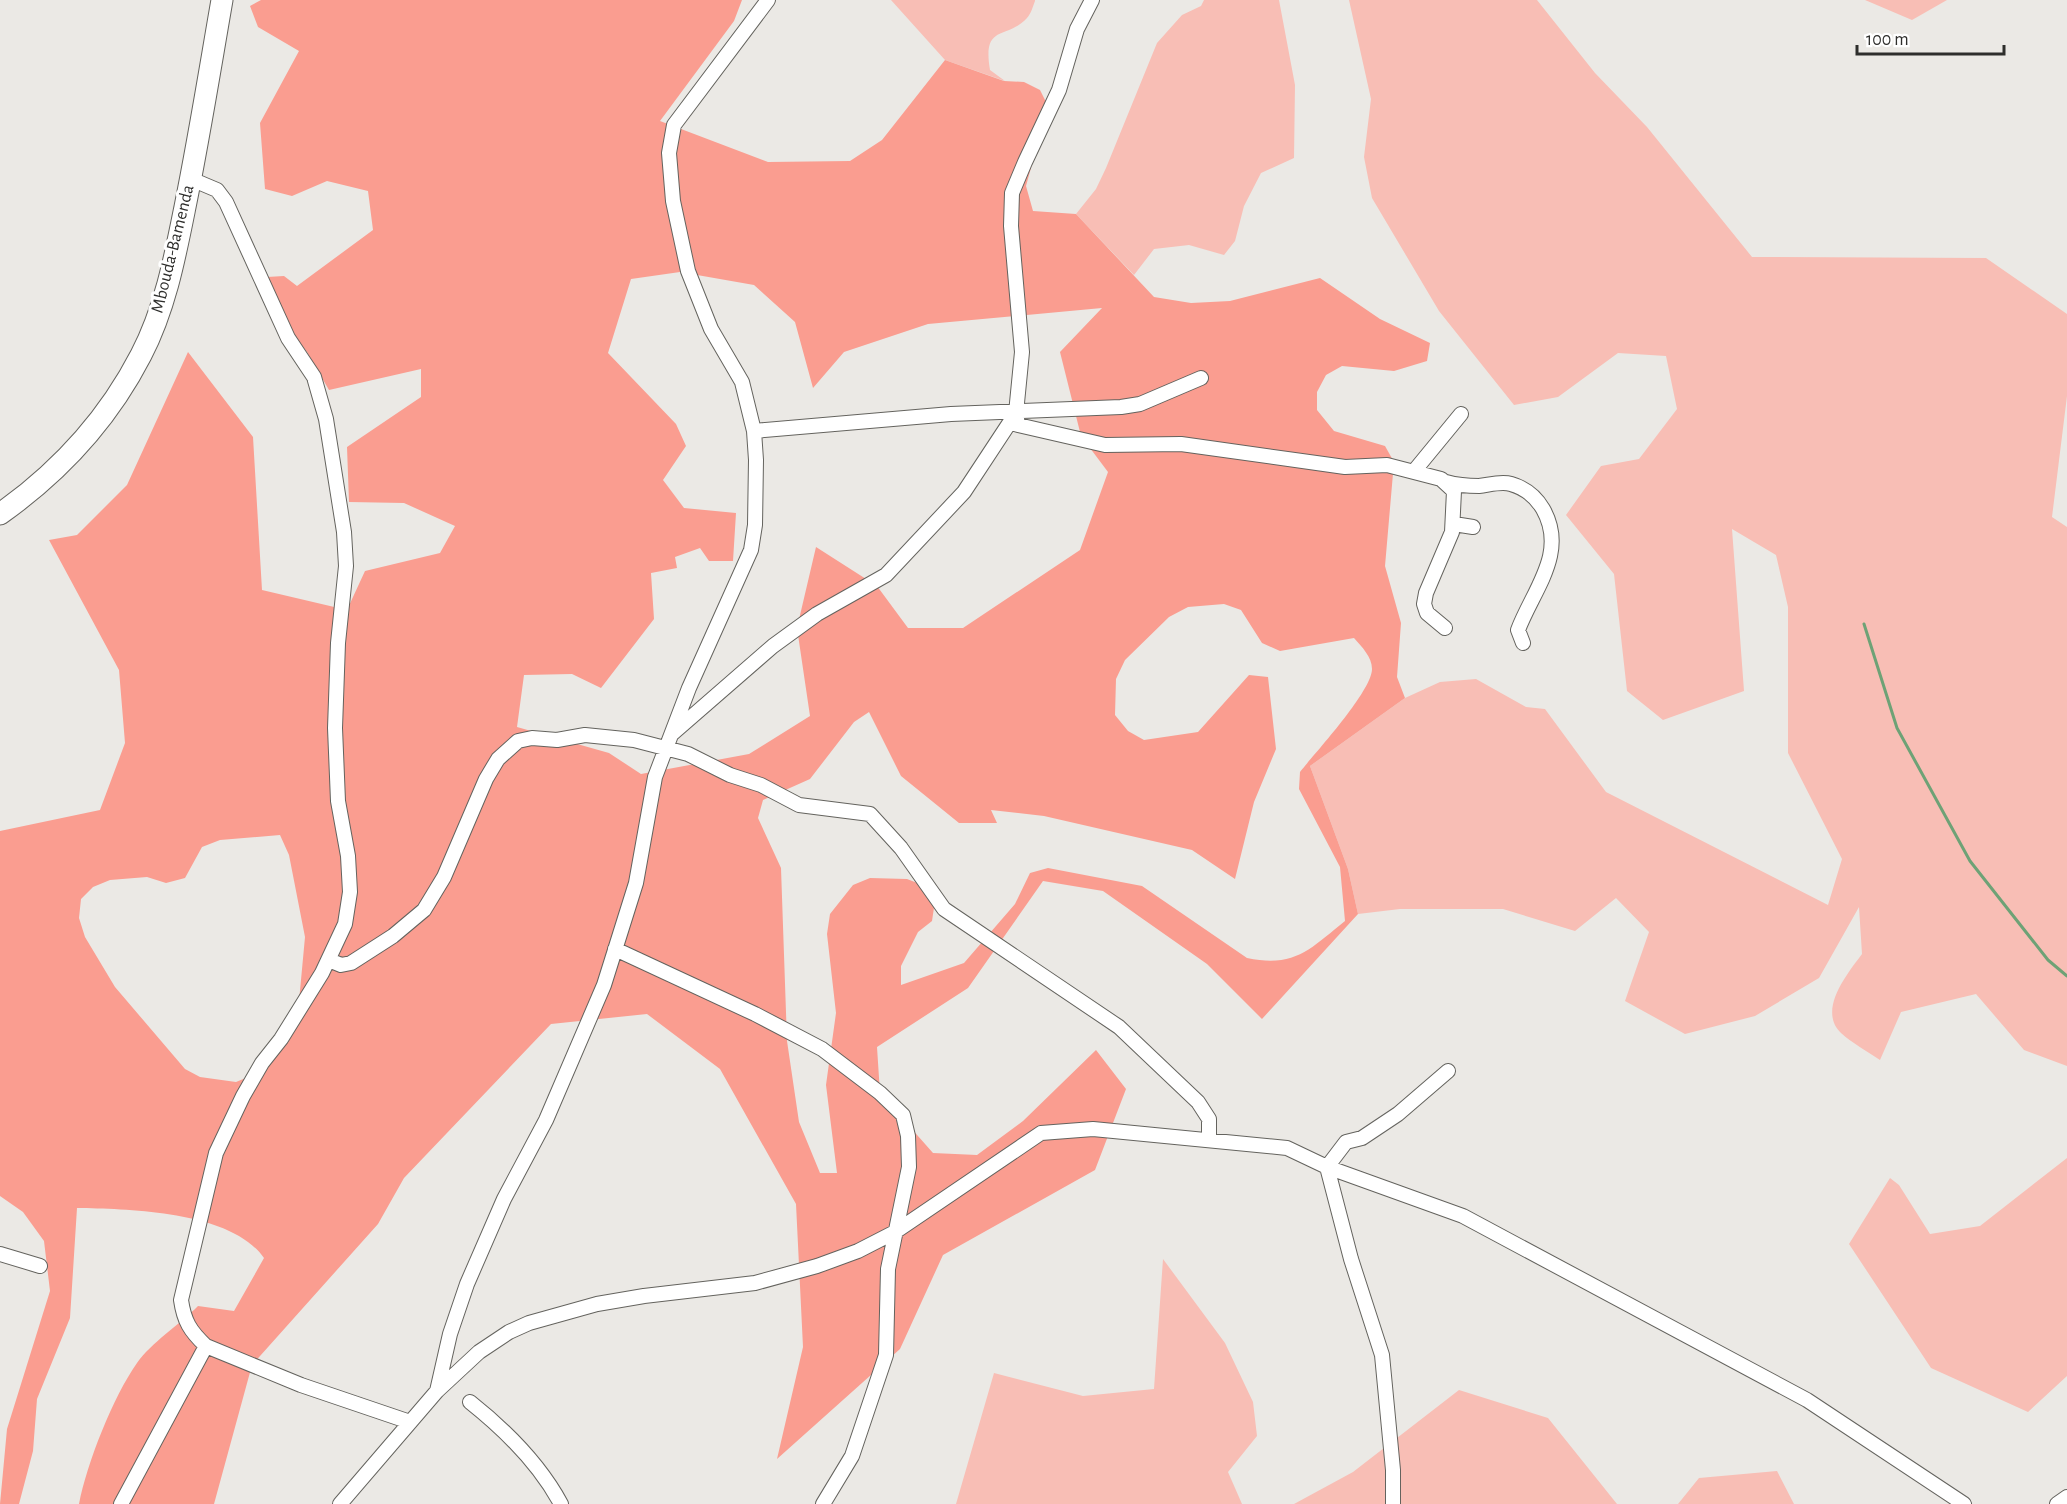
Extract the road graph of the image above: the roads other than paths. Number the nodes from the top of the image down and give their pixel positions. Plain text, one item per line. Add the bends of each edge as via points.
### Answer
1 (222, 0) edge
2 (768, 0) edge
3 (1092, 0) edge
4 (190, 179) junction
5 (1201, 378) dead end
6 (1016, 413) junction
7 (1461, 414) dead end
8 (754, 431) junction
9 (1415, 470) junction
10 (1440, 481) junction
11 (0, 514) edge
12 (1454, 524) junction
13 (1473, 527) dead end
14 (1445, 628) dead end
15 (1523, 644) dead end
16 (669, 741) junction
17 (615, 949) junction
18 (329, 960) junction
19 (1448, 1071) dead end
20 (1209, 1139) junction
21 (1327, 1167) junction
22 (895, 1232) junction
23 (0, 1254) edge
24 (40, 1266) dead end
25 (206, 1346) junction
26 (437, 1391) junction
27 (470, 1402) dead end
28 (410, 1422) junction
29 (2067, 1497) edge
30 (121, 1504) edge
31 (340, 1504) edge
32 (561, 1504) edge
33 (823, 1504) edge
34 (1393, 1504) edge
35 (1964, 1504) edge
36 (2057, 1504) edge

1 - 4 highway, Mbouda-Bamenda
2 - 8 street via 674,124 669,153 673,201 688,271 711,329 742,382
3 - 6 street via 1077,29 1059,90 1012,194 1011,226 1022,352
4 - 11 highway, Mbouda-Bamenda via 172,267 141,354 111,404 70,455
4 - 18 street via 217,190 226,202 288,338 314,377 326,419 346,566 335,729 338,801 350,892 345,924
5 - 6 street via 1140,404
6 - 8 street via 951,414
6 - 9 street via 1020,428 1096,444 1203,445 1345,466 1387,465
6 - 16 street via 964,492 886,575 817,614 773,646
7 - 9 street
8 - 16 street via 755,525 751,550
9 - 10 street
10 - 12 street via 1454,491
10 - 15 street via 1459,485 1509,483 1530,493 1546,513 1554,539 1552,555 1518,630
12 - 13 street
12 - 14 street via 1424,604 1427,613
16 - 17 street via 655,777 636,883
16 - 18 street via 585,735 518,741 498,759 486,779 444,877 424,910 351,963
16 - 20 street via 687,754 799,805 870,814 901,848 944,909 1119,1027 1197,1102 1209,1119
17 - 22 street via 822,1049 903,1115 909,1167
17 - 26 street via 604,985 546,1120 504,1199 467,1284
18 - 25 street via 247,1088 216,1153 181,1299 184,1320
19 - 21 street via 1398,1114 1362,1138 1346,1142
20 - 21 street via 1287,1148
20 - 22 street via 1093,1129 1041,1133
21 - 34 street via 1382,1355
21 - 35 street via 1473,1221 1808,1400
22 - 26 street via 840,1258 777,1279 621,1299 529,1323 492,1342
22 - 33 street via 888,1269 886,1355 852,1456
23 - 24 street
25 - 28 street via 301,1385
25 - 30 street
26 - 28 street
27 - 32 street via 494,1422 546,1480
28 - 31 street
29 - 36 street

